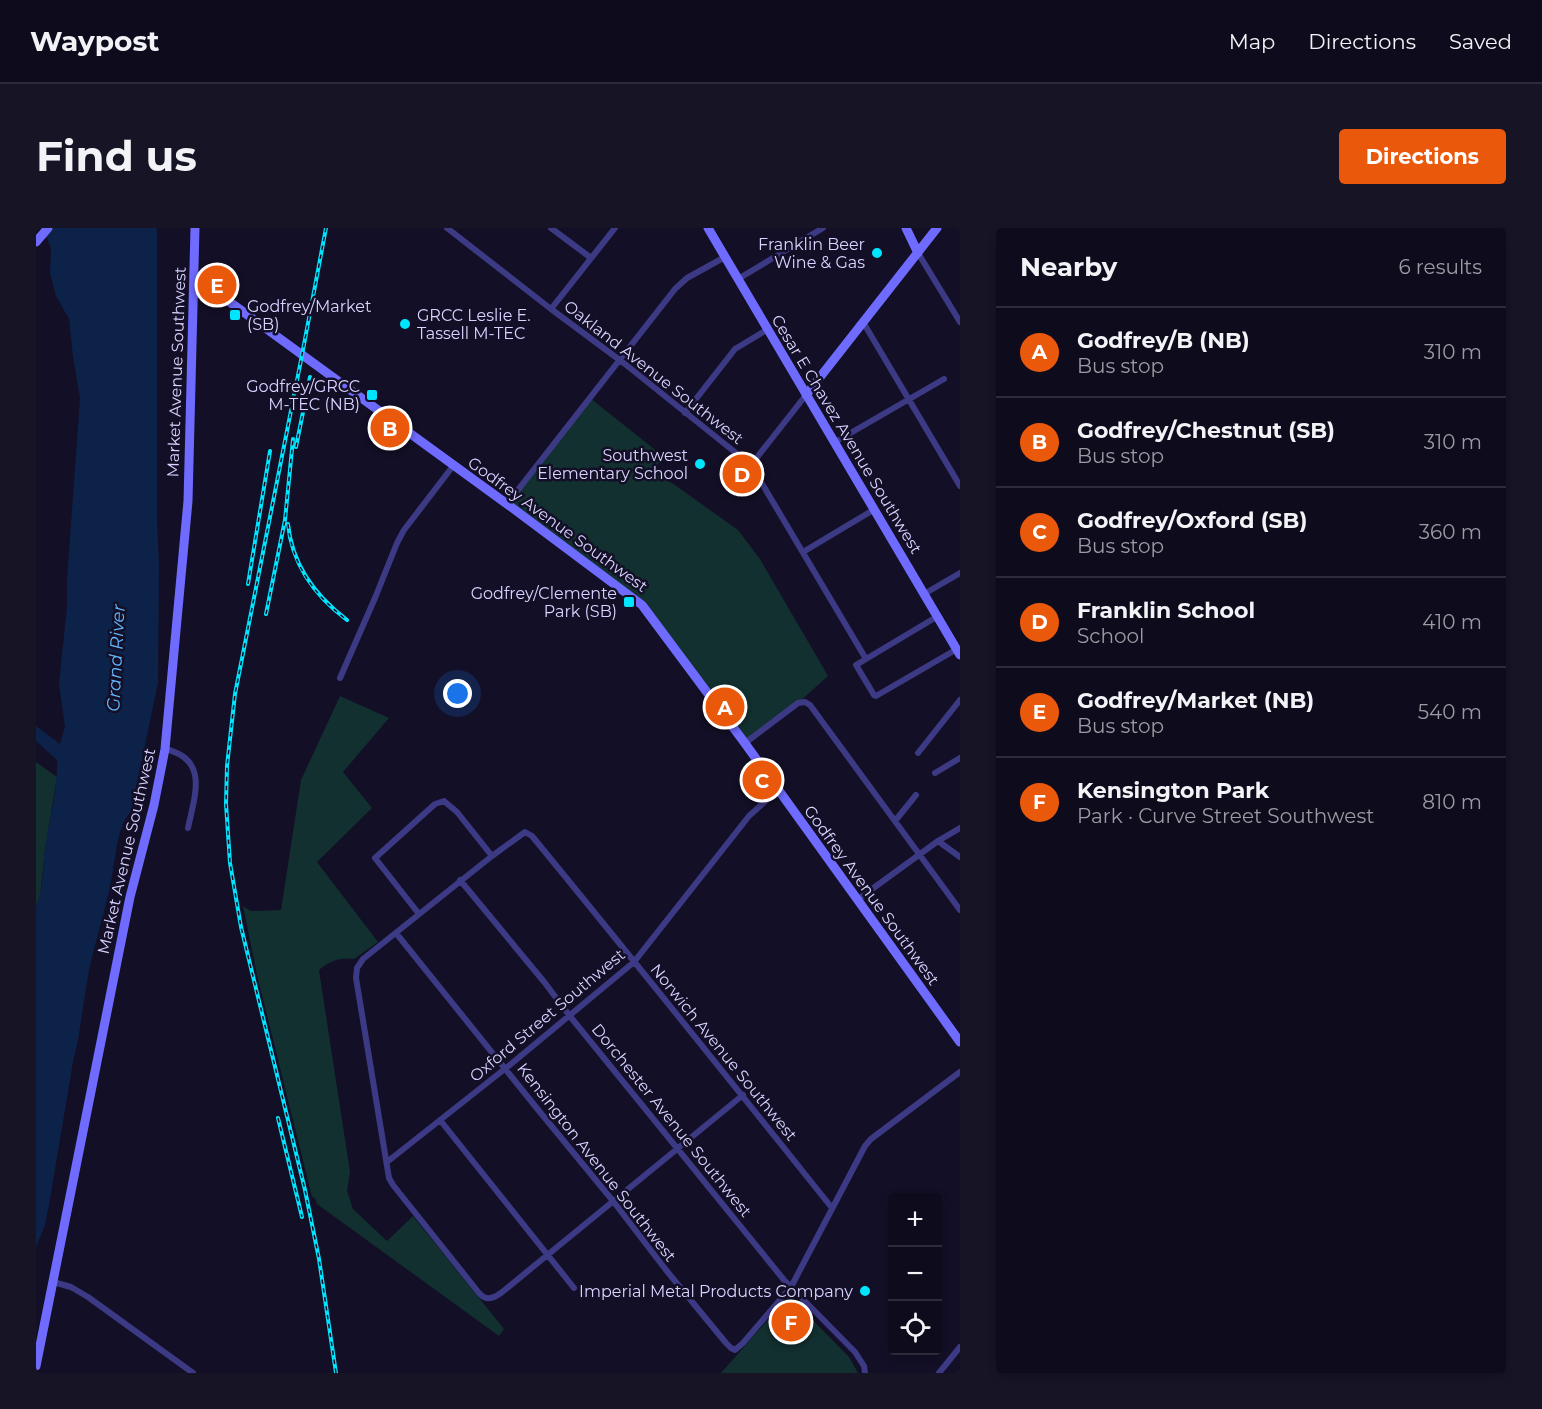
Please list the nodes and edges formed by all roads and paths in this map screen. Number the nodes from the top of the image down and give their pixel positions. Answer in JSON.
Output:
{"nodes":[{"id":1,"x":195,"y":228,"type":"edge"},
{"id":2,"x":447,"y":228,"type":"edge"},
{"id":3,"x":551,"y":228,"type":"edge"},
{"id":4,"x":615,"y":228,"type":"edge"},
{"id":5,"x":708,"y":228,"type":"edge"},
{"id":6,"x":823,"y":228,"type":"edge"},
{"id":7,"x":906,"y":228,"type":"edge"},
{"id":8,"x":937,"y":228,"type":"edge"},
{"id":9,"x":918,"y":253,"type":"junction"},
{"id":10,"x":725,"y":257,"type":"junction"},
{"id":11,"x":591,"y":258,"type":"junction"},
{"id":12,"x":194,"y":276,"type":"junction"},
{"id":13,"x":738,"y":279,"type":"junction"},
{"id":14,"x":551,"y":309,"type":"junction"},
{"id":15,"x":862,"y":322,"type":"junction"},
{"id":16,"x":960,"y":322,"type":"edge"},
{"id":17,"x":768,"y":329,"type":"junction"},
{"id":18,"x":619,"y":360,"type":"junction"},
{"id":19,"x":944,"y":379,"type":"dead end"},
{"id":20,"x":806,"y":395,"type":"junction"},
{"id":21,"x":908,"y":399,"type":"junction"},
{"id":22,"x":685,"y":413,"type":"junction"},
{"id":23,"x":835,"y":442,"type":"junction"},
{"id":24,"x":751,"y":465,"type":"junction"},
{"id":25,"x":453,"y":466,"type":"junction"},
{"id":26,"x":960,"y":486,"type":"edge"},
{"id":27,"x":507,"y":504,"type":"junction"},
{"id":28,"x":875,"y":509,"type":"junction"},
{"id":29,"x":803,"y":552,"type":"junction"},
{"id":30,"x":960,"y":573,"type":"edge"},
{"id":31,"x":924,"y":594,"type":"junction"},
{"id":32,"x":938,"y":616,"type":"junction"},
{"id":33,"x":958,"y":652,"type":"edge"},
{"id":34,"x":866,"y":659,"type":"junction"},
{"id":35,"x":340,"y":678,"type":"dead end"},
{"id":36,"x":960,"y":700,"type":"edge"},
{"id":37,"x":745,"y":743,"type":"junction"},
{"id":38,"x":165,"y":749,"type":"junction"},
{"id":39,"x":918,"y":753,"type":"dead end"},
{"id":40,"x":960,"y":758,"type":"edge"},
{"id":41,"x":935,"y":773,"type":"dead end"},
{"id":42,"x":778,"y":790,"type":"junction"},
{"id":43,"x":916,"y":795,"type":"dead end"},
{"id":44,"x":896,"y":821,"type":"junction"},
{"id":45,"x":188,"y":828,"type":"dead end"},
{"id":46,"x":960,"y":828,"type":"edge"},
{"id":47,"x":938,"y":841,"type":"junction"},
{"id":48,"x":920,"y":855,"type":"junction"},
{"id":49,"x":492,"y":856,"type":"junction"},
{"id":50,"x":960,"y":857,"type":"edge"},
{"id":51,"x":460,"y":880,"type":"junction"},
{"id":52,"x":857,"y":900,"type":"junction"},
{"id":53,"x":960,"y":910,"type":"edge"},
{"id":54,"x":419,"y":914,"type":"junction"},
{"id":55,"x":396,"y":933,"type":"junction"},
{"id":56,"x":634,"y":962,"type":"junction"},
{"id":57,"x":569,"y":1015,"type":"junction"},
{"id":58,"x":960,"y":1042,"type":"edge"},
{"id":59,"x":506,"y":1069,"type":"junction"},
{"id":60,"x":960,"y":1072,"type":"edge"},
{"id":61,"x":743,"y":1095,"type":"junction"},
{"id":62,"x":440,"y":1120,"type":"junction"},
{"id":63,"x":678,"y":1148,"type":"junction"},
{"id":64,"x":387,"y":1162,"type":"junction"},
{"id":65,"x":613,"y":1201,"type":"junction"},
{"id":66,"x":832,"y":1208,"type":"junction"},
{"id":67,"x":549,"y":1254,"type":"junction"},
{"id":68,"x":53,"y":1282,"type":"junction"},
{"id":69,"x":790,"y":1287,"type":"junction"},
{"id":70,"x":574,"y":1288,"type":"dead end"},
{"id":71,"x":960,"y":1347,"type":"edge"},
{"id":72,"x":36,"y":1366,"type":"edge"},
{"id":73,"x":193,"y":1373,"type":"edge"},
{"id":74,"x":865,"y":1373,"type":"edge"},
{"id":75,"x":939,"y":1373,"type":"edge"}],
"edges":[{"from":1,"to":12,"type":"main road","name":"Market Avenue Southwest"},
{"from":2,"to":14,"type":"street","name":"Oakland Avenue Southwest"},
{"from":3,"to":11,"type":"street"},
{"from":4,"to":11,"type":"street"},
{"from":5,"to":10,"type":"main road","name":"Cesar E Chavez Avenue Southwest"},
{"from":6,"to":13,"type":"street"},
{"from":7,"to":9,"type":"main road"},
{"from":8,"to":9,"type":"main road"},
{"from":9,"to":15,"type":"main road"},
{"from":9,"to":16,"type":"street"},
{"from":10,"to":13,"type":"main road","name":"Cesar E Chavez Avenue Southwest"},
{"from":10,"to":18,"type":"street"},
{"from":11,"to":14,"type":"street"},
{"from":12,"to":25,"type":"main road","name":"Godfrey Avenue Southwest"},
{"from":12,"to":38,"type":"main road","name":"Market Avenue Southwest"},
{"from":13,"to":17,"type":"main road","name":"Cesar E Chavez Avenue Southwest"},
{"from":14,"to":18,"type":"street","name":"Oakland Avenue Southwest"},
{"from":15,"to":20,"type":"main road"},
{"from":15,"to":21,"type":"street"},
{"from":17,"to":20,"type":"main road","name":"Cesar E Chavez Avenue Southwest"},
{"from":17,"to":22,"type":"street"},
{"from":18,"to":22,"type":"street","name":"Oakland Avenue Southwest"},
{"from":18,"to":27,"type":"street"},
{"from":19,"to":21,"type":"street"},
{"from":20,"to":23,"type":"main road","name":"Cesar E Chavez Avenue Southwest"},
{"from":20,"to":24,"type":"street"},
{"from":21,"to":23,"type":"street"},
{"from":21,"to":26,"type":"street"},
{"from":22,"to":24,"type":"street","name":"Oakland Avenue Southwest"},
{"from":23,"to":28,"type":"main road","name":"Cesar E Chavez Avenue Southwest"},
{"from":24,"to":29,"type":"street","name":"Oakland Avenue Southwest"},
{"from":25,"to":27,"type":"main road","name":"Godfrey Avenue Southwest"},
{"from":25,"to":35,"type":"street"},
{"from":27,"to":37,"type":"main road","name":"Godfrey Avenue Southwest"},
{"from":28,"to":29,"type":"street"},
{"from":28,"to":31,"type":"main road","name":"Cesar E Chavez Avenue Southwest"},
{"from":29,"to":34,"type":"street","name":"Oakland Avenue Southwest"},
{"from":30,"to":31,"type":"street"},
{"from":31,"to":32,"type":"main road","name":"Cesar E Chavez Avenue Southwest"},
{"from":32,"to":33,"type":"main road","name":"Cesar E Chavez Avenue Southwest"},
{"from":32,"to":34,"type":"street"},
{"from":33,"to":34,"type":"street"},
{"from":36,"to":39,"type":"street"},
{"from":37,"to":42,"type":"main road","name":"Godfrey Avenue Southwest"},
{"from":37,"to":44,"type":"street"},
{"from":38,"to":45,"type":"street"},
{"from":38,"to":68,"type":"main road","name":"Market Avenue Southwest"},
{"from":40,"to":41,"type":"street"},
{"from":42,"to":52,"type":"main road","name":"Godfrey Avenue Southwest"},
{"from":42,"to":56,"type":"street","name":"Oxford Street Southwest"},
{"from":43,"to":44,"type":"street"},
{"from":44,"to":48,"type":"street"},
{"from":46,"to":47,"type":"street"},
{"from":47,"to":48,"type":"street"},
{"from":47,"to":50,"type":"street"},
{"from":48,"to":52,"type":"street"},
{"from":48,"to":53,"type":"street"},
{"from":49,"to":51,"type":"street"},
{"from":49,"to":54,"type":"street"},
{"from":49,"to":56,"type":"street","name":"Norwich Avenue Southwest"},
{"from":51,"to":54,"type":"street"},
{"from":51,"to":57,"type":"street","name":"Dorchester Avenue Southwest"},
{"from":52,"to":58,"type":"main road","name":"Godfrey Avenue Southwest"},
{"from":54,"to":55,"type":"street"},
{"from":55,"to":59,"type":"street","name":"Kensington Avenue Southwest"},
{"from":55,"to":64,"type":"street"},
{"from":56,"to":57,"type":"street","name":"Oxford Street Southwest"},
{"from":56,"to":61,"type":"street","name":"Norwich Avenue Southwest"},
{"from":57,"to":59,"type":"street","name":"Oxford Street Southwest"},
{"from":57,"to":63,"type":"street","name":"Dorchester Avenue Southwest"},
{"from":59,"to":62,"type":"street","name":"Oxford Street Southwest"},
{"from":59,"to":65,"type":"street","name":"Kensington Avenue Southwest"},
{"from":60,"to":66,"type":"street"},
{"from":61,"to":63,"type":"street"},
{"from":61,"to":66,"type":"street","name":"Norwich Avenue Southwest"},
{"from":62,"to":64,"type":"street","name":"Oxford Street Southwest"},
{"from":62,"to":67,"type":"street"},
{"from":63,"to":65,"type":"street"},
{"from":63,"to":69,"type":"street","name":"Dorchester Avenue Southwest"},
{"from":64,"to":67,"type":"street"},
{"from":65,"to":67,"type":"street"},
{"from":65,"to":69,"type":"street","name":"Kensington Avenue Southwest"},
{"from":66,"to":69,"type":"street"},
{"from":67,"to":70,"type":"street"},
{"from":68,"to":72,"type":"main road","name":"Market Avenue Southwest"},
{"from":68,"to":73,"type":"street"},
{"from":69,"to":74,"type":"street","name":"Dorchester Avenue Southwest"},
{"from":71,"to":75,"type":"street"}]}
